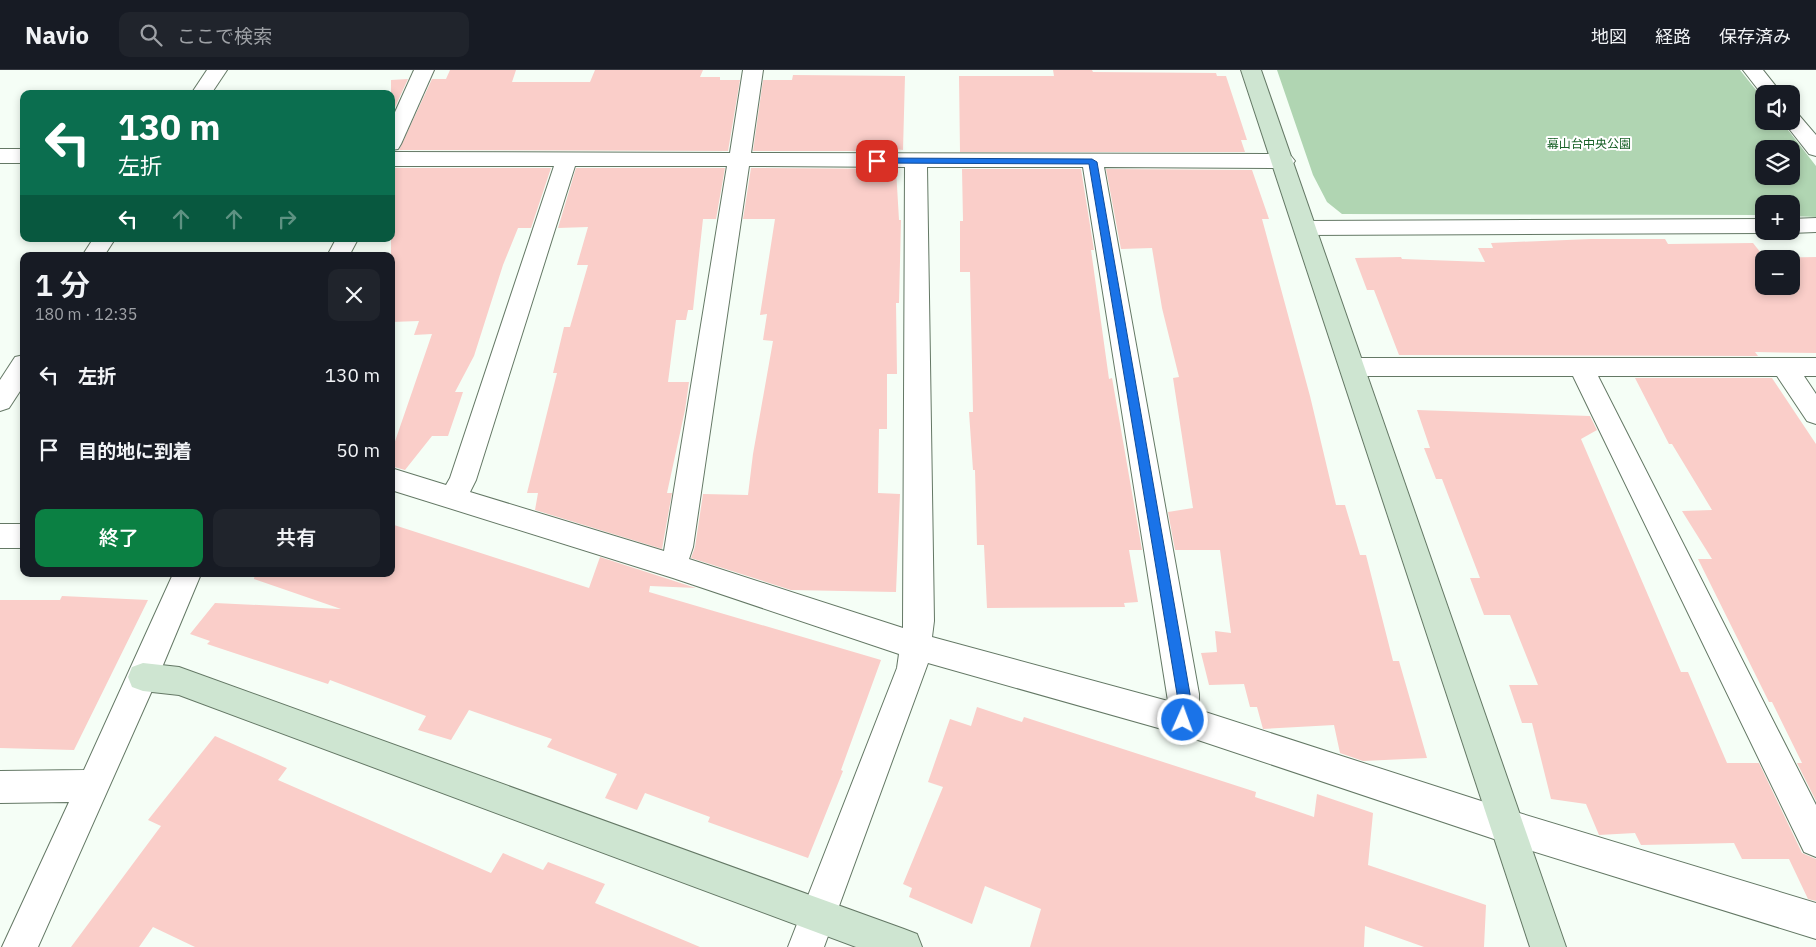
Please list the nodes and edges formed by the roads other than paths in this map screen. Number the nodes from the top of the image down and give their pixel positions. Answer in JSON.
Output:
{"nodes":[{"id":1,"x":217,"y":70,"type":"edge"},
{"id":2,"x":424,"y":70,"type":"edge"},
{"id":3,"x":754,"y":70,"type":"edge"},
{"id":4,"x":1252,"y":70,"type":"edge"},
{"id":5,"x":1753,"y":70,"type":"edge"},
{"id":6,"x":1765,"y":85,"type":"edge"},
{"id":7,"x":204,"y":90,"type":"edge"},
{"id":8,"x":1800,"y":129,"type":"edge"},
{"id":9,"x":395,"y":135,"type":"edge"},
{"id":10,"x":1816,"y":149,"type":"edge"},
{"id":11,"x":0,"y":156,"type":"edge"},
{"id":12,"x":20,"y":156,"type":"edge"},
{"id":13,"x":395,"y":160,"type":"edge"},
{"id":14,"x":566,"y":161,"type":"junction"},
{"id":15,"x":916,"y":161,"type":"junction"},
{"id":16,"x":1284,"y":161,"type":"junction"},
{"id":17,"x":739,"y":162,"type":"junction"},
{"id":18,"x":1092,"y":162,"type":"junction"},
{"id":19,"x":1816,"y":225,"type":"edge"},
{"id":20,"x":1755,"y":226,"type":"edge"},
{"id":21,"x":1800,"y":226,"type":"edge"},
{"id":22,"x":1306,"y":228,"type":"junction"},
{"id":23,"x":1354,"y":367,"type":"junction"},
{"id":24,"x":1582,"y":367,"type":"junction"},
{"id":25,"x":1784,"y":367,"type":"junction"},
{"id":26,"x":1816,"y":367,"type":"edge"},
{"id":27,"x":20,"y":370,"type":"edge"},
{"id":28,"x":0,"y":401,"type":"edge"},
{"id":29,"x":1816,"y":414,"type":"edge"},
{"id":30,"x":395,"y":479,"type":"edge"},
{"id":31,"x":453,"y":498,"type":"junction"},
{"id":32,"x":0,"y":536,"type":"edge"},
{"id":33,"x":20,"y":536,"type":"edge"},
{"id":34,"x":673,"y":566,"type":"junction"},
{"id":35,"x":186,"y":577,"type":"edge"},
{"id":36,"x":916,"y":646,"type":"junction"},
{"id":37,"x":143,"y":677,"type":"junction"},
{"id":38,"x":1183,"y":720,"type":"junction"},
{"id":39,"x":93,"y":786,"type":"junction"},
{"id":40,"x":0,"y":787,"type":"edge"},
{"id":41,"x":1506,"y":826,"type":"junction"},
{"id":42,"x":1816,"y":840,"type":"edge"},
{"id":43,"x":818,"y":914,"type":"junction"},
{"id":44,"x":1816,"y":921,"type":"edge"},
{"id":45,"x":20,"y":947,"type":"edge"},
{"id":46,"x":806,"y":947,"type":"edge"},
{"id":47,"x":904,"y":947,"type":"edge"},
{"id":48,"x":1548,"y":947,"type":"edge"}],
"edges":[{"from":1,"to":7,"type":"street"},
{"from":2,"to":9,"type":"street"},
{"from":3,"to":17,"type":"street"},
{"from":4,"to":16,"type":"street"},
{"from":5,"to":6,"type":"street"},
{"from":8,"to":10,"type":"street"},
{"from":11,"to":12,"type":"street"},
{"from":13,"to":14,"type":"street"},
{"from":14,"to":17,"type":"street"},
{"from":14,"to":31,"type":"street"},
{"from":15,"to":17,"type":"street"},
{"from":15,"to":18,"type":"street"},
{"from":15,"to":36,"type":"street"},
{"from":16,"to":18,"type":"street"},
{"from":16,"to":22,"type":"street"},
{"from":17,"to":34,"type":"street"},
{"from":18,"to":38,"type":"street"},
{"from":19,"to":21,"type":"street"},
{"from":20,"to":22,"type":"street"},
{"from":22,"to":23,"type":"street"},
{"from":23,"to":24,"type":"street"},
{"from":23,"to":41,"type":"street"},
{"from":24,"to":25,"type":"street"},
{"from":24,"to":42,"type":"street"},
{"from":25,"to":26,"type":"street"},
{"from":25,"to":29,"type":"street"},
{"from":27,"to":28,"type":"street"},
{"from":30,"to":31,"type":"street"},
{"from":31,"to":34,"type":"street"},
{"from":32,"to":33,"type":"street"},
{"from":34,"to":36,"type":"street"},
{"from":35,"to":37,"type":"street"},
{"from":36,"to":38,"type":"street"},
{"from":36,"to":43,"type":"street"},
{"from":37,"to":39,"type":"street"},
{"from":37,"to":43,"type":"street"},
{"from":38,"to":41,"type":"street"},
{"from":39,"to":40,"type":"street"},
{"from":39,"to":45,"type":"street"},
{"from":41,"to":44,"type":"street"},
{"from":41,"to":48,"type":"street"},
{"from":43,"to":46,"type":"street"},
{"from":43,"to":47,"type":"street"}]}
